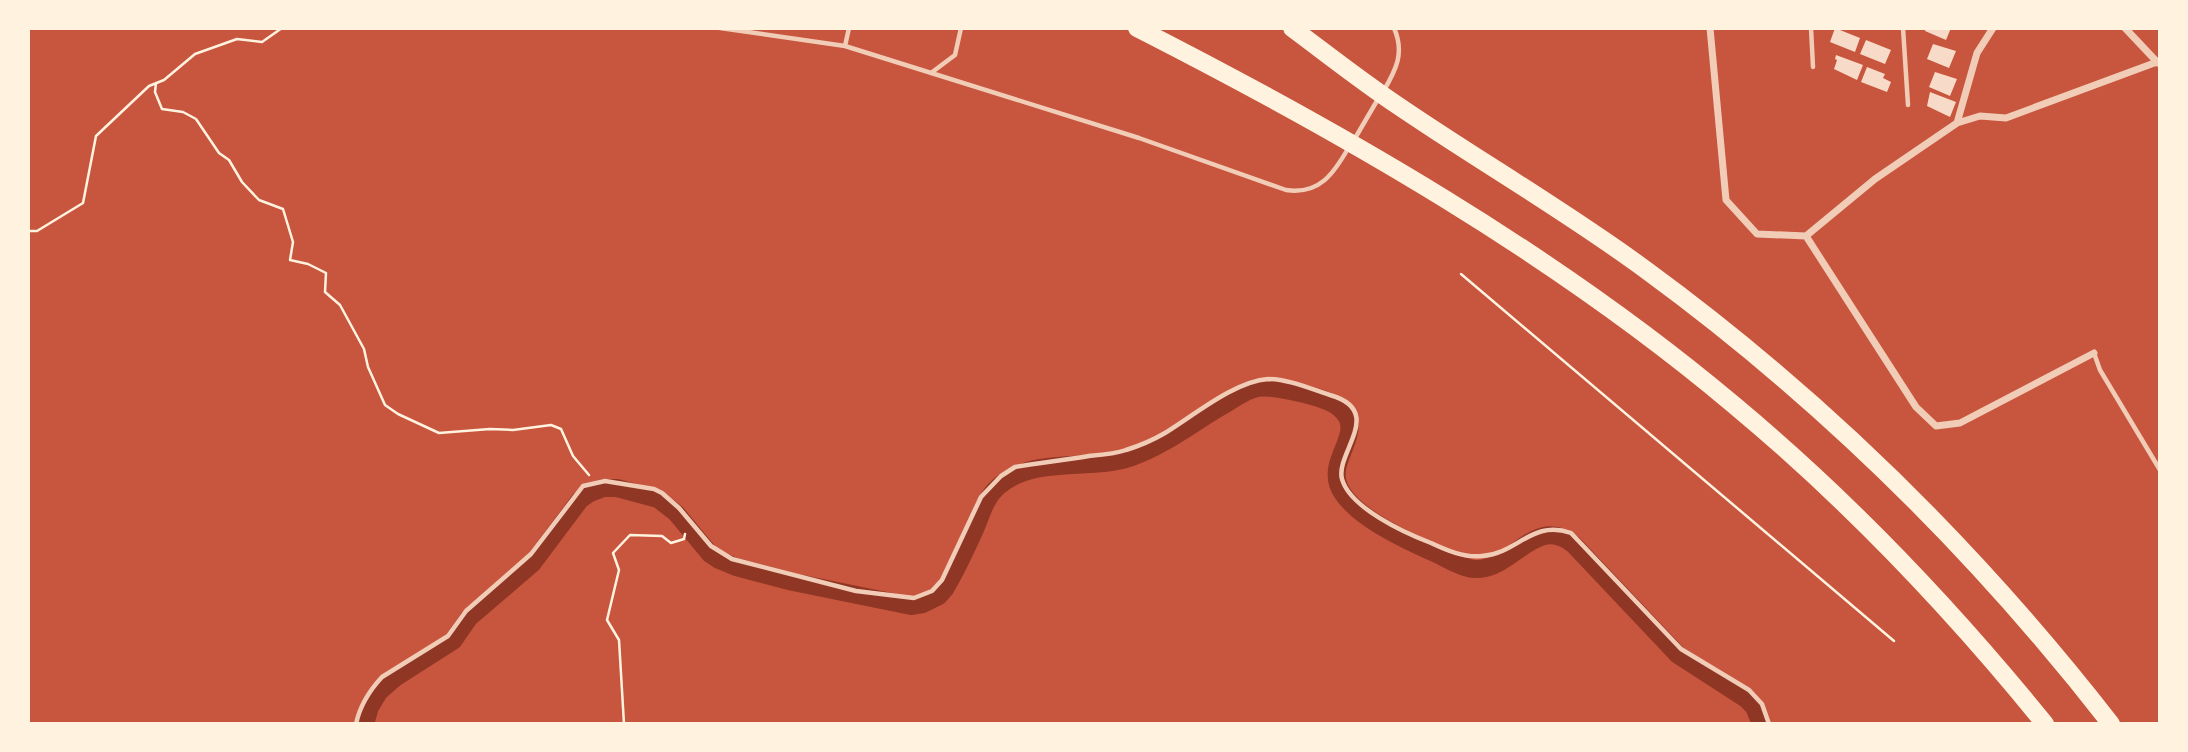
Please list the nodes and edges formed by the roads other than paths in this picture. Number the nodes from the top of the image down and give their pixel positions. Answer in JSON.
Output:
{"nodes":[{"id":1,"x":720,"y":28,"type":"edge"},
{"id":2,"x":765,"y":28,"type":"edge"},
{"id":3,"x":849,"y":28,"type":"edge"},
{"id":4,"x":961,"y":28,"type":"edge"},
{"id":5,"x":1137,"y":28,"type":"edge"},
{"id":6,"x":1292,"y":28,"type":"edge"},
{"id":7,"x":1394,"y":28,"type":"edge"},
{"id":8,"x":1710,"y":28,"type":"edge"},
{"id":9,"x":1811,"y":28,"type":"edge"},
{"id":10,"x":1903,"y":28,"type":"edge"},
{"id":11,"x":1993,"y":28,"type":"edge"},
{"id":12,"x":2125,"y":28,"type":"edge"},
{"id":13,"x":765,"y":35,"type":"junction"},
{"id":14,"x":845,"y":46,"type":"junction"},
{"id":15,"x":2159,"y":64,"type":"edge"},
{"id":16,"x":1813,"y":67,"type":"dead end"},
{"id":17,"x":930,"y":73,"type":"junction"},
{"id":18,"x":1908,"y":105,"type":"dead end"},
{"id":19,"x":1957,"y":122,"type":"junction"},
{"id":20,"x":1806,"y":236,"type":"junction"},
{"id":21,"x":2094,"y":353,"type":"joint"},
{"id":22,"x":2160,"y":470,"type":"edge"},
{"id":23,"x":356,"y":724,"type":"edge"},
{"id":24,"x":1769,"y":724,"type":"edge"},
{"id":25,"x":2045,"y":724,"type":"edge"},
{"id":26,"x":2111,"y":724,"type":"edge"}],
"edges":[{"from":1,"to":13,"type":"lane"},
{"from":2,"to":13,"type":"lane"},
{"from":3,"to":14,"type":"lane"},
{"from":4,"to":17,"type":"lane"},
{"from":5,"to":25,"type":"highway"},
{"from":6,"to":26,"type":"highway"},
{"from":7,"to":17,"type":"lane"},
{"from":8,"to":20,"type":"street"},
{"from":9,"to":16,"type":"lane"},
{"from":10,"to":18,"type":"lane"},
{"from":11,"to":19,"type":"street"},
{"from":12,"to":15,"type":"street"},
{"from":13,"to":14,"type":"lane"},
{"from":14,"to":17,"type":"lane"},
{"from":15,"to":19,"type":"street"},
{"from":19,"to":20,"type":"street"},
{"from":20,"to":21,"type":"street"},
{"from":21,"to":22,"type":"lane"},
{"from":23,"to":24,"type":"lane"}]}
